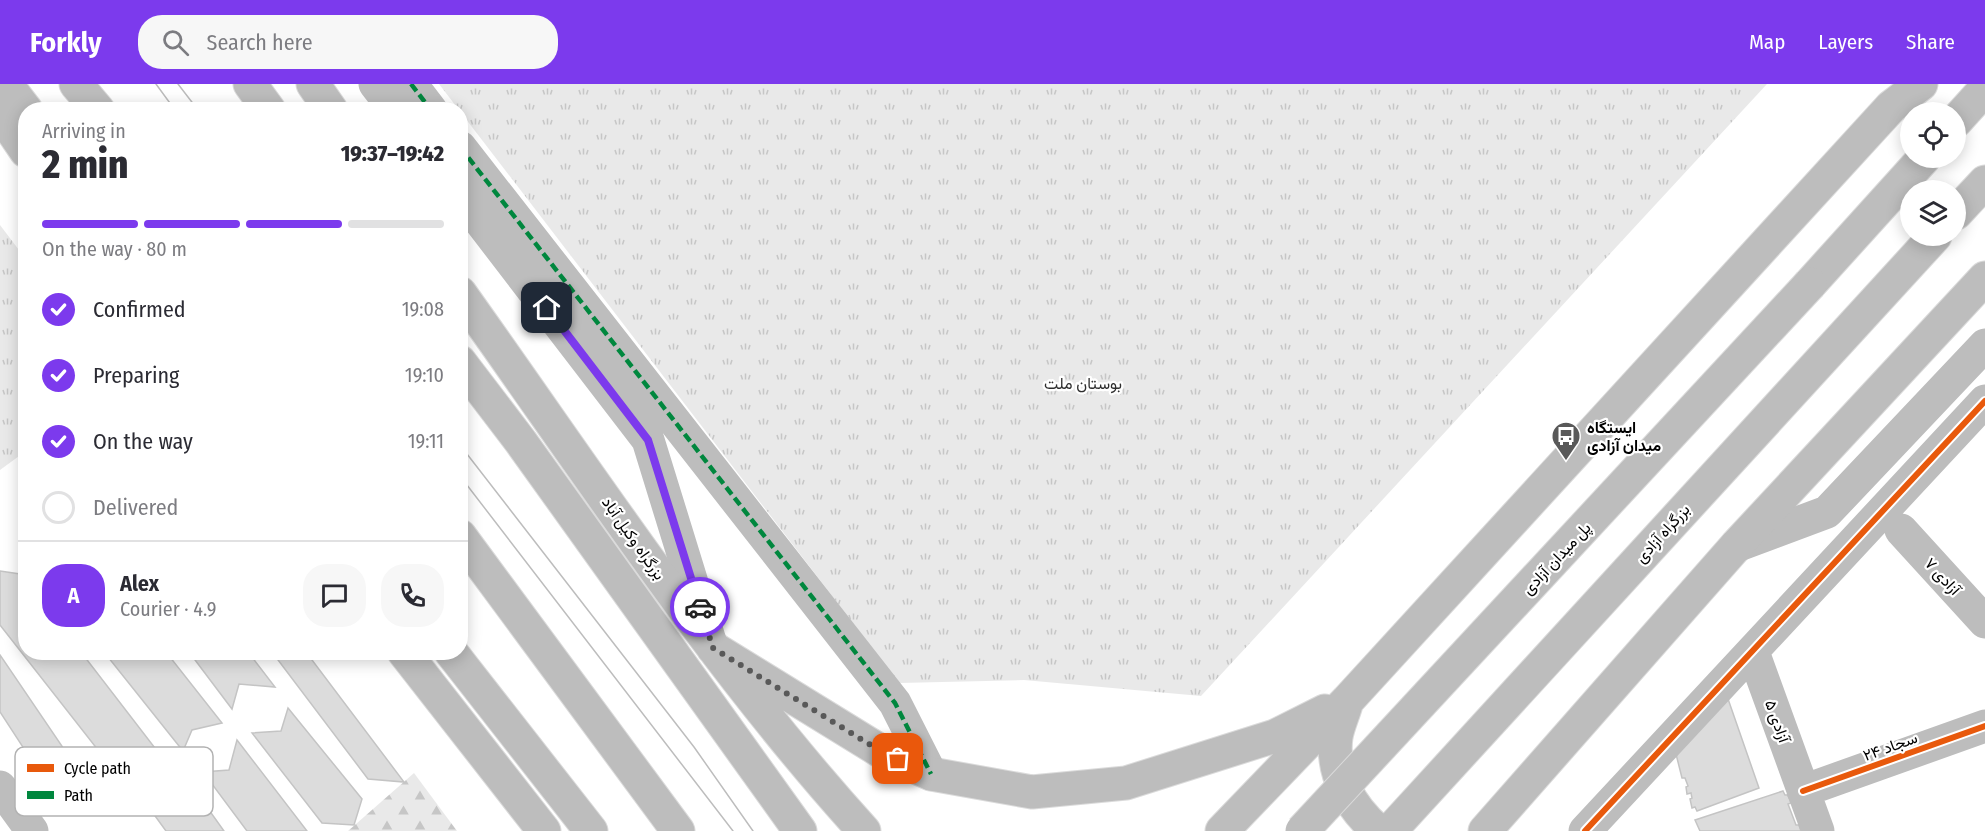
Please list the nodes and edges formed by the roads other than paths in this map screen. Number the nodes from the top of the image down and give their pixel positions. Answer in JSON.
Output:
{"nodes":[{"id":1,"x":6,"y":84,"type":"edge"},
{"id":2,"x":76,"y":84,"type":"edge"},
{"id":3,"x":250,"y":84,"type":"edge"},
{"id":4,"x":312,"y":84,"type":"edge"},
{"id":5,"x":375,"y":84,"type":"edge"},
{"id":6,"x":411,"y":84,"type":"edge"},
{"id":7,"x":1921,"y":84,"type":"edge"},
{"id":8,"x":1985,"y":89,"type":"edge"},
{"id":9,"x":20,"y":102,"type":"edge"},
{"id":10,"x":91,"y":102,"type":"edge"},
{"id":11,"x":263,"y":102,"type":"edge"},
{"id":12,"x":325,"y":102,"type":"edge"},
{"id":13,"x":389,"y":102,"type":"edge"},
{"id":14,"x":425,"y":102,"type":"edge"},
{"id":15,"x":1966,"y":110,"type":"edge"},
{"id":16,"x":0,"y":113,"type":"edge"},
{"id":17,"x":18,"y":139,"type":"edge"},
{"id":18,"x":468,"y":157,"type":"edge"},
{"id":19,"x":1915,"y":168,"type":"edge"},
{"id":20,"x":1985,"y":182,"type":"edge"},
{"id":21,"x":1966,"y":202,"type":"edge"},
{"id":22,"x":468,"y":205,"type":"edge"},
{"id":23,"x":1926,"y":246,"type":"edge"},
{"id":24,"x":1985,"y":278,"type":"edge"},
{"id":25,"x":468,"y":304,"type":"edge"},
{"id":26,"x":1985,"y":345,"type":"edge"},
{"id":27,"x":468,"y":373,"type":"edge"},
{"id":28,"x":1985,"y":401,"type":"edge"},
{"id":29,"x":1901,"y":530,"type":"dead end"},
{"id":30,"x":1736,"y":546,"type":"junction"},
{"id":31,"x":468,"y":547,"type":"edge"},
{"id":32,"x":1985,"y":622,"type":"edge"},
{"id":33,"x":713,"y":648,"type":"junction"},
{"id":34,"x":1753,"y":652,"type":"junction"},
{"id":35,"x":410,"y":660,"type":"edge"},
{"id":36,"x":457,"y":660,"type":"edge"},
{"id":37,"x":1348,"y":700,"type":"junction"},
{"id":38,"x":1985,"y":726,"type":"edge"},
{"id":39,"x":931,"y":774,"type":"junction"},
{"id":40,"x":0,"y":787,"type":"edge"},
{"id":41,"x":1803,"y":791,"type":"junction"},
{"id":42,"x":15,"y":808,"type":"edge"},
{"id":43,"x":21,"y":816,"type":"edge"},
{"id":44,"x":32,"y":831,"type":"edge"},
{"id":45,"x":544,"y":831,"type":"edge"},
{"id":46,"x":591,"y":831,"type":"edge"},
{"id":47,"x":678,"y":831,"type":"edge"},
{"id":48,"x":800,"y":831,"type":"edge"},
{"id":49,"x":864,"y":831,"type":"edge"},
{"id":50,"x":1222,"y":831,"type":"edge"},
{"id":51,"x":1302,"y":831,"type":"edge"},
{"id":52,"x":1378,"y":831,"type":"edge"},
{"id":53,"x":1390,"y":831,"type":"edge"},
{"id":54,"x":1485,"y":831,"type":"edge"},
{"id":55,"x":1585,"y":831,"type":"edge"},
{"id":56,"x":1818,"y":831,"type":"edge"}],
"edges":[{"from":1,"to":9,"type":"main road"},
{"from":2,"to":10,"type":"main road"},
{"from":3,"to":11,"type":"main road"},
{"from":4,"to":12,"type":"main road"},
{"from":5,"to":13,"type":"main road"},
{"from":6,"to":14,"type":"main road"},
{"from":7,"to":37,"type":"main road"},
{"from":8,"to":15,"type":"main road"},
{"from":16,"to":17,"type":"main road"},
{"from":18,"to":39,"type":"main road"},
{"from":19,"to":51,"type":"main road","name":"پل میدان آزادی","bridge":true},
{"from":20,"to":21,"type":"main road"},
{"from":22,"to":33,"type":"main road"},
{"from":23,"to":53,"type":"main road","name":"بزرگراه آزادی"},
{"from":24,"to":30,"type":"main road"},
{"from":25,"to":33,"type":"main road","name":"بزرگراه وکیل آباد"},
{"from":26,"to":30,"type":"main road"},
{"from":27,"to":48,"type":"main road"},
{"from":28,"to":34,"type":"main road"},
{"from":29,"to":32,"type":"main road","name":"آزادی ۷"},
{"from":30,"to":54,"type":"main road"},
{"from":31,"to":47,"type":"main road"},
{"from":33,"to":39,"type":"main road"},
{"from":33,"to":49,"type":"main road","name":"بزرگراه وکیل آباد"},
{"from":34,"to":41,"type":"main road","name":"آزادی ۵"},
{"from":34,"to":55,"type":"main road"},
{"from":35,"to":45,"type":"main road"},
{"from":36,"to":46,"type":"main road"},
{"from":37,"to":39,"type":"main road"},
{"from":37,"to":50,"type":"main road"},
{"from":37,"to":52,"type":"main road"},
{"from":38,"to":41,"type":"main road","name":"سجاد ۲۴"},
{"from":40,"to":42,"type":"main road"},
{"from":41,"to":56,"type":"main road","name":"آزادی ۵"},
{"from":43,"to":44,"type":"main road"}]}
